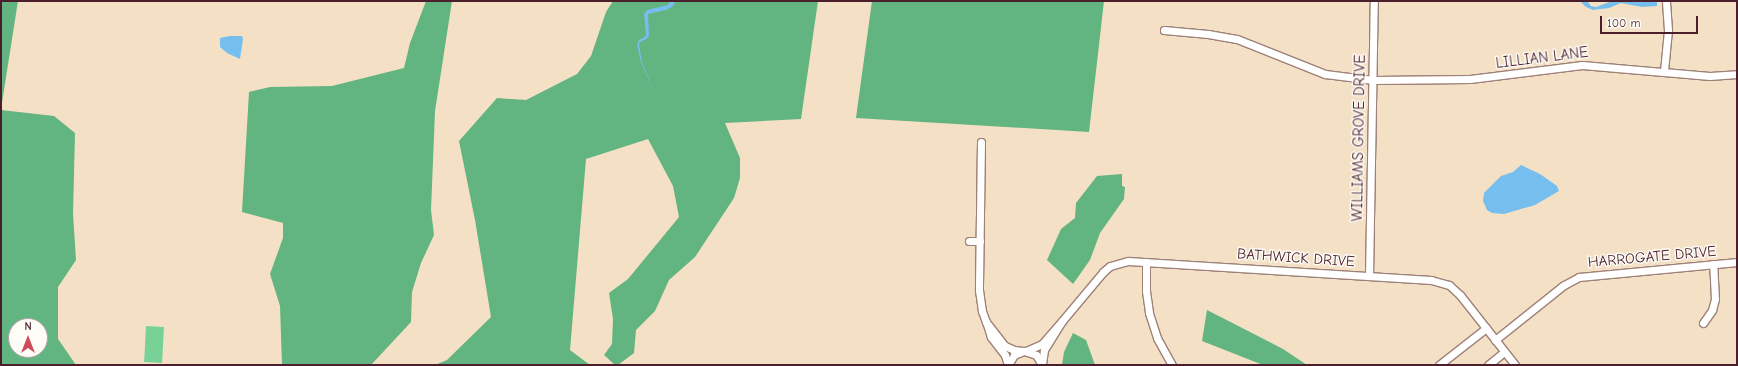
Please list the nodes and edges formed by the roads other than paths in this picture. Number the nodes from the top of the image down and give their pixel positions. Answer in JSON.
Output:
{"nodes":[{"id":1,"x":1374,"y":1,"type":"edge"},
{"id":2,"x":1666,"y":1,"type":"edge"},
{"id":3,"x":1164,"y":30,"type":"dead end"},
{"id":4,"x":1664,"y":71,"type":"junction"},
{"id":5,"x":1737,"y":74,"type":"edge"},
{"id":6,"x":1374,"y":80,"type":"junction"},
{"id":7,"x":981,"y":142,"type":"dead end"},
{"id":8,"x":969,"y":240,"type":"dead end"},
{"id":9,"x":980,"y":241,"type":"junction"},
{"id":10,"x":1146,"y":262,"type":"junction"},
{"id":11,"x":1737,"y":262,"type":"edge"},
{"id":12,"x":1712,"y":264,"type":"junction"},
{"id":13,"x":1369,"y":276,"type":"junction"},
{"id":14,"x":1062,"y":321,"type":"junction"},
{"id":15,"x":986,"y":322,"type":"junction"},
{"id":16,"x":1703,"y":323,"type":"dead end"},
{"id":17,"x":1486,"y":328,"type":"junction"},
{"id":18,"x":1495,"y":340,"type":"junction"},
{"id":19,"x":1024,"y":351,"type":"junction"},
{"id":20,"x":1504,"y":352,"type":"junction"},
{"id":21,"x":1008,"y":365,"type":"edge"},
{"id":22,"x":1042,"y":365,"type":"edge"},
{"id":23,"x":1172,"y":365,"type":"edge"},
{"id":24,"x":1439,"y":365,"type":"edge"},
{"id":25,"x":1488,"y":365,"type":"edge"},
{"id":26,"x":1515,"y":365,"type":"edge"}],
"edges":[{"from":1,"to":6,"type":"street","name":"WILLIAMS GROVE DRIVE"},
{"from":2,"to":4,"type":"street"},
{"from":3,"to":6,"type":"street","name":"LILLIAN LANE"},
{"from":4,"to":5,"type":"street","name":"LILLIAN LANE"},
{"from":4,"to":6,"type":"street","name":"LILLIAN LANE"},
{"from":6,"to":13,"type":"street","name":"WILLIAMS GROVE DRIVE"},
{"from":7,"to":9,"type":"street"},
{"from":8,"to":9,"type":"street"},
{"from":9,"to":15,"type":"street"},
{"from":10,"to":13,"type":"street","name":"BATHWICK DRIVE"},
{"from":10,"to":14,"type":"street","name":"BATHWICK DRIVE"},
{"from":10,"to":23,"type":"street"},
{"from":11,"to":12,"type":"street","name":"HARROGATE DRIVE"},
{"from":12,"to":16,"type":"street"},
{"from":12,"to":18,"type":"street","name":"HARROGATE DRIVE"},
{"from":13,"to":17,"type":"street","name":"BATHWICK DRIVE"},
{"from":14,"to":19,"type":"street","name":"BATHWICK DRIVE"},
{"from":14,"to":22,"type":"street","name":"BATHWICK DRIVE"},
{"from":15,"to":19,"type":"street"},
{"from":15,"to":21,"type":"street"},
{"from":17,"to":18,"type":"street","name":"BATHWICK DRIVE"},
{"from":17,"to":24,"type":"street"},
{"from":18,"to":20,"type":"street","name":"BATHWICK DRIVE"},
{"from":19,"to":21,"type":"street","name":"BATHWICK DRIVE"},
{"from":19,"to":22,"type":"street"},
{"from":20,"to":25,"type":"street"},
{"from":20,"to":26,"type":"street","name":"BATHWICK DRIVE"}]}
